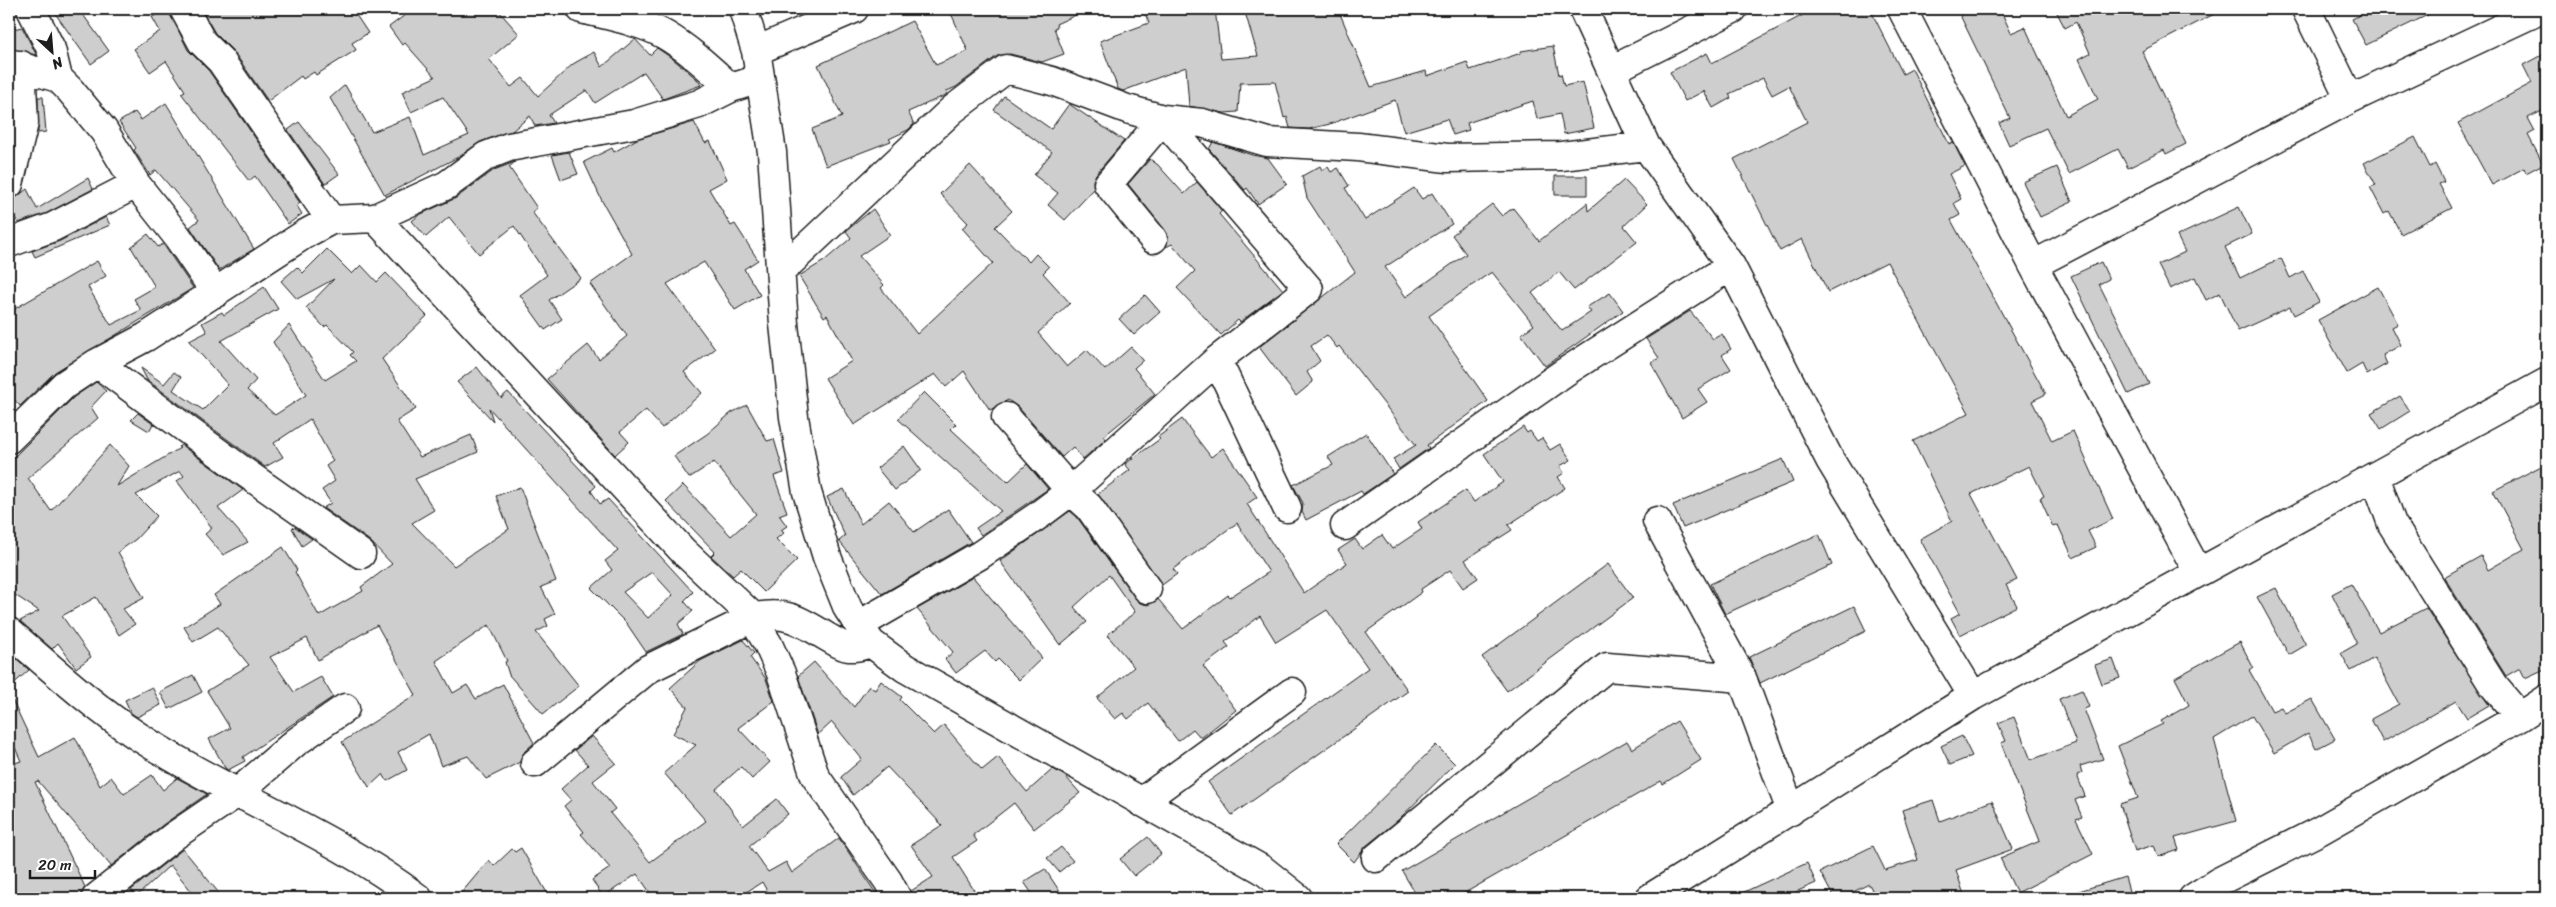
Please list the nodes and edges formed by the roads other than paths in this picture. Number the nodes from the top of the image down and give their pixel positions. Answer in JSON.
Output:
{"nodes":[{"id":1,"x":31,"y":9,"type":"edge"},
{"id":2,"x":184,"y":9,"type":"edge"},
{"id":3,"x":580,"y":9,"type":"edge"},
{"id":4,"x":743,"y":9,"type":"edge"},
{"id":5,"x":854,"y":9,"type":"edge"},
{"id":6,"x":1583,"y":9,"type":"edge"},
{"id":7,"x":1733,"y":9,"type":"edge"},
{"id":8,"x":1902,"y":9,"type":"edge"},
{"id":9,"x":2306,"y":9,"type":"edge"},
{"id":10,"x":2542,"y":9,"type":"edge"},
{"id":11,"x":756,"y":51,"type":"junction"},
{"id":12,"x":15,"y":64,"type":"edge"},
{"id":13,"x":1612,"y":70,"type":"junction"},
{"id":14,"x":58,"y":78,"type":"junction"},
{"id":15,"x":759,"y":79,"type":"junction"},
{"id":16,"x":731,"y":88,"type":"junction"},
{"id":17,"x":2350,"y":99,"type":"junction"},
{"id":18,"x":1163,"y":120,"type":"junction"},
{"id":19,"x":1646,"y":146,"type":"junction"},
{"id":20,"x":9,"y":184,"type":"edge"},
{"id":21,"x":136,"y":184,"type":"junction"},
{"id":22,"x":375,"y":218,"type":"junction"},
{"id":23,"x":332,"y":220,"type":"junction"},
{"id":24,"x":1153,"y":240,"type":"dead end"},
{"id":25,"x":9,"y":243,"type":"edge"},
{"id":26,"x":2033,"y":265,"type":"junction"},
{"id":27,"x":1730,"y":266,"type":"junction"},
{"id":28,"x":781,"y":271,"type":"junction"},
{"id":29,"x":216,"y":293,"type":"junction"},
{"id":30,"x":1217,"y":360,"type":"junction"},
{"id":31,"x":97,"y":363,"type":"junction"},
{"id":32,"x":2547,"y":382,"type":"edge"},
{"id":33,"x":1006,"y":417,"type":"dead end"},
{"id":34,"x":9,"y":439,"type":"edge"},
{"id":35,"x":2375,"y":476,"type":"junction"},
{"id":36,"x":1071,"y":491,"type":"junction"},
{"id":37,"x":1287,"y":508,"type":"dead end"},
{"id":38,"x":1657,"y":521,"type":"dead end"},
{"id":39,"x":1345,"y":526,"type":"dead end"},
{"id":40,"x":361,"y":554,"type":"dead end"},
{"id":41,"x":2198,"y":572,"type":"junction"},
{"id":42,"x":1147,"y":589,"type":"dead end"},
{"id":43,"x":752,"y":618,"type":"junction"},
{"id":44,"x":9,"y":632,"type":"edge"},
{"id":45,"x":865,"y":634,"type":"junction"},
{"id":46,"x":1742,"y":678,"type":"junction"},
{"id":47,"x":1292,"y":692,"type":"dead end"},
{"id":48,"x":1973,"y":696,"type":"junction"},
{"id":49,"x":2547,"y":699,"type":"edge"},
{"id":50,"x":345,"y":708,"type":"dead end"},
{"id":51,"x":2520,"y":717,"type":"junction"},
{"id":52,"x":535,"y":763,"type":"dead end"},
{"id":53,"x":237,"y":793,"type":"junction"},
{"id":54,"x":1141,"y":802,"type":"junction"},
{"id":55,"x":1791,"y":811,"type":"junction"},
{"id":56,"x":1376,"y":858,"type":"dead end"},
{"id":57,"x":2201,"y":896,"type":"edge"},
{"id":58,"x":96,"y":898,"type":"edge"},
{"id":59,"x":418,"y":898,"type":"edge"},
{"id":60,"x":897,"y":898,"type":"edge"},
{"id":61,"x":1298,"y":898,"type":"edge"},
{"id":62,"x":1650,"y":898,"type":"edge"}],
"edges":[{"from":1,"to":14,"type":"street"},
{"from":2,"to":23,"type":"street"},
{"from":3,"to":16,"type":"street"},
{"from":4,"to":11,"type":"street"},
{"from":5,"to":11,"type":"street"},
{"from":6,"to":13,"type":"street"},
{"from":7,"to":13,"type":"street"},
{"from":8,"to":26,"type":"street"},
{"from":9,"to":17,"type":"street"},
{"from":10,"to":17,"type":"street"},
{"from":11,"to":15,"type":"street"},
{"from":12,"to":14,"type":"street"},
{"from":12,"to":20,"type":"street"},
{"from":13,"to":19,"type":"street"},
{"from":14,"to":21,"type":"street"},
{"from":15,"to":16,"type":"street"},
{"from":15,"to":28,"type":"street"},
{"from":16,"to":22,"type":"street"},
{"from":17,"to":26,"type":"street"},
{"from":18,"to":19,"type":"street"},
{"from":18,"to":24,"type":"street"},
{"from":18,"to":28,"type":"street"},
{"from":18,"to":30,"type":"street"},
{"from":19,"to":27,"type":"street"},
{"from":21,"to":25,"type":"street"},
{"from":21,"to":29,"type":"street"},
{"from":22,"to":23,"type":"street"},
{"from":22,"to":43,"type":"street"},
{"from":23,"to":29,"type":"street"},
{"from":26,"to":41,"type":"street"},
{"from":27,"to":39,"type":"street"},
{"from":27,"to":48,"type":"street"},
{"from":28,"to":45,"type":"street"},
{"from":29,"to":31,"type":"street"},
{"from":30,"to":36,"type":"street"},
{"from":30,"to":37,"type":"street"},
{"from":31,"to":34,"type":"street"},
{"from":31,"to":40,"type":"street"},
{"from":32,"to":35,"type":"street"},
{"from":33,"to":36,"type":"street"},
{"from":35,"to":41,"type":"street"},
{"from":35,"to":51,"type":"street"},
{"from":36,"to":42,"type":"street"},
{"from":36,"to":45,"type":"street"},
{"from":38,"to":46,"type":"street"},
{"from":41,"to":48,"type":"street"},
{"from":43,"to":45,"type":"street"},
{"from":43,"to":52,"type":"street"},
{"from":43,"to":60,"type":"street"},
{"from":44,"to":53,"type":"street"},
{"from":45,"to":54,"type":"street"},
{"from":46,"to":55,"type":"street"},
{"from":46,"to":56,"type":"street"},
{"from":47,"to":54,"type":"street"},
{"from":48,"to":55,"type":"street"},
{"from":49,"to":51,"type":"street"},
{"from":50,"to":53,"type":"street"},
{"from":51,"to":57,"type":"street"},
{"from":53,"to":58,"type":"street"},
{"from":53,"to":59,"type":"street"},
{"from":54,"to":61,"type":"street"},
{"from":55,"to":62,"type":"street"}]}
